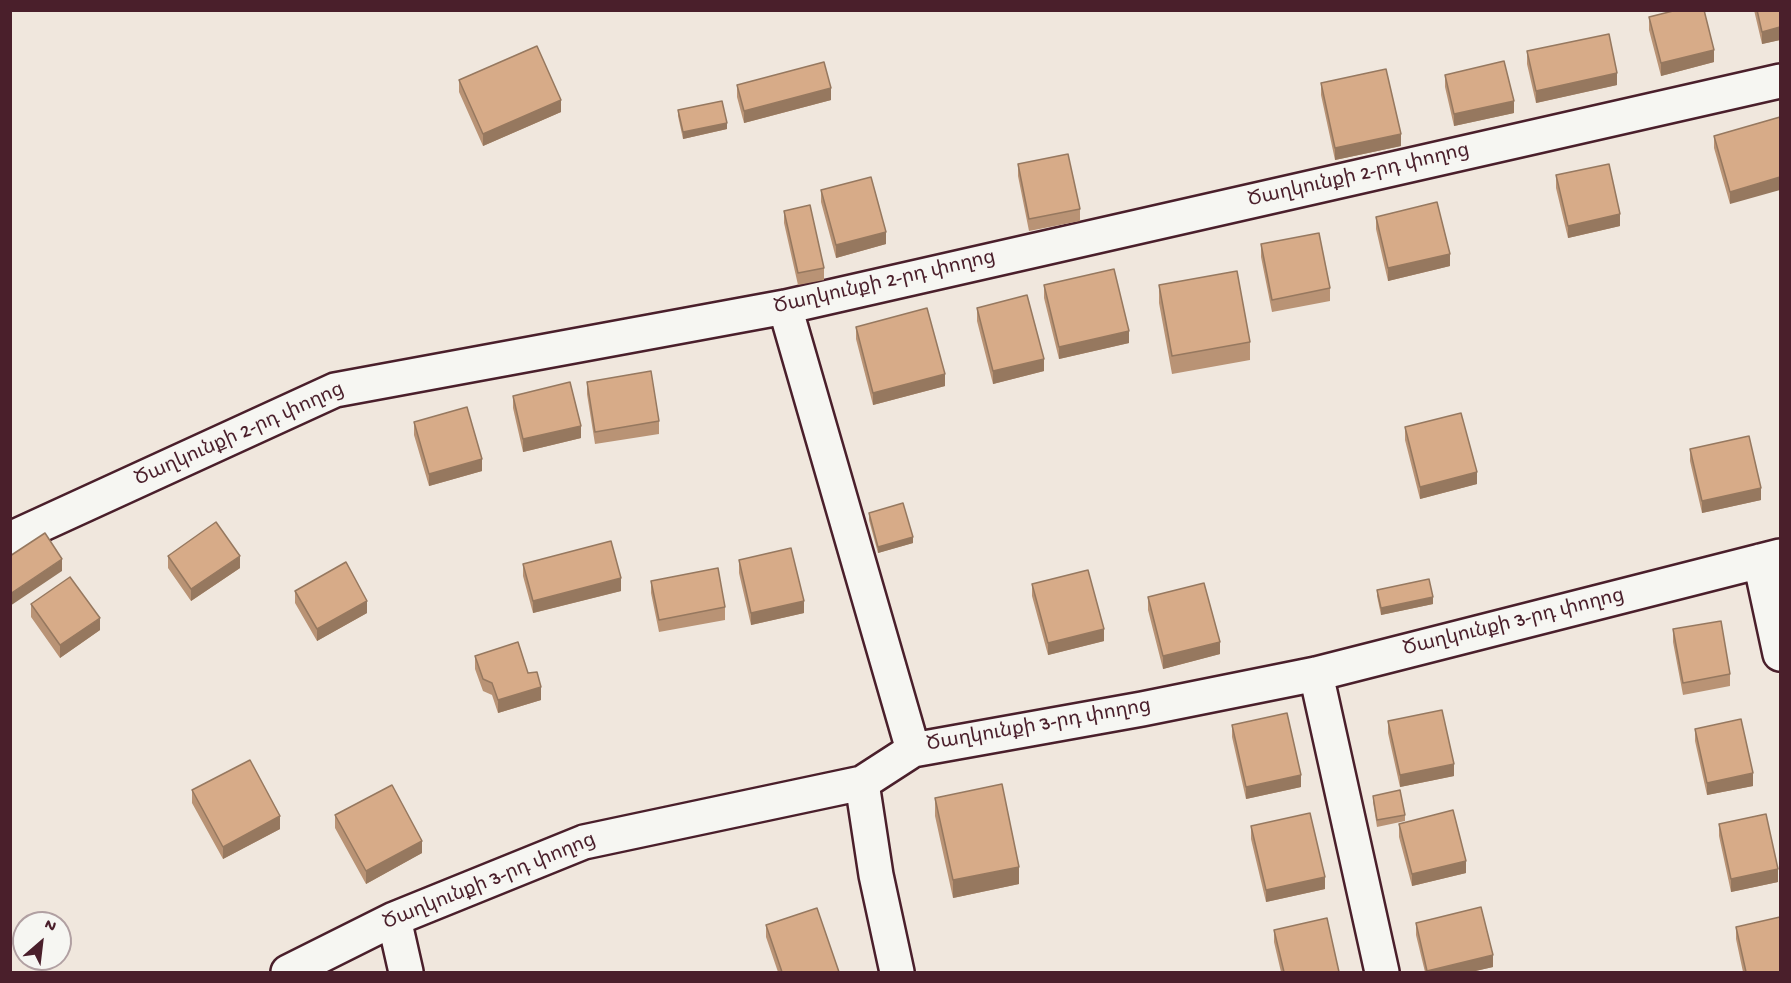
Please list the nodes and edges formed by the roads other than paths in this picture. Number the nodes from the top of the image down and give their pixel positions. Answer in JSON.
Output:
{"nodes":[{"id":1,"x":1780,"y":81,"type":"edge"},
{"id":2,"x":785,"y":307,"type":"junction"},
{"id":3,"x":10,"y":539,"type":"edge"},
{"id":4,"x":1770,"y":558,"type":"edge"},
{"id":5,"x":1780,"y":654,"type":"edge"},
{"id":6,"x":1316,"y":674,"type":"junction"},
{"id":7,"x":913,"y":750,"type":"junction"},
{"id":8,"x":862,"y":783,"type":"junction"},
{"id":9,"x":394,"y":919,"type":"junction"},
{"id":10,"x":288,"y":972,"type":"edge"},
{"id":11,"x":406,"y":972,"type":"edge"},
{"id":12,"x":897,"y":972,"type":"edge"},
{"id":13,"x":1382,"y":972,"type":"edge"}],
"edges":[{"from":1,"to":2,"type":"street","name":"Ծաղկունքի 2-րդ փողոց"},
{"from":2,"to":3,"type":"street","name":"Ծաղկունքի 2-րդ փողոց"},
{"from":2,"to":7,"type":"street"},
{"from":4,"to":5,"type":"street"},
{"from":4,"to":6,"type":"street","name":"Ծաղկունքի 3-րդ փողոց"},
{"from":6,"to":7,"type":"street","name":"Ծաղկունքի 3-րդ փողոց"},
{"from":6,"to":13,"type":"street"},
{"from":7,"to":8,"type":"street","name":"Ծաղկունքի 3-րդ փողոց"},
{"from":8,"to":9,"type":"street","name":"Ծաղկունքի 3-րդ փողոց"},
{"from":8,"to":12,"type":"street"},
{"from":9,"to":10,"type":"street","name":"Ծաղկունքի 3-րդ փողոց"},
{"from":9,"to":11,"type":"street"}]}
